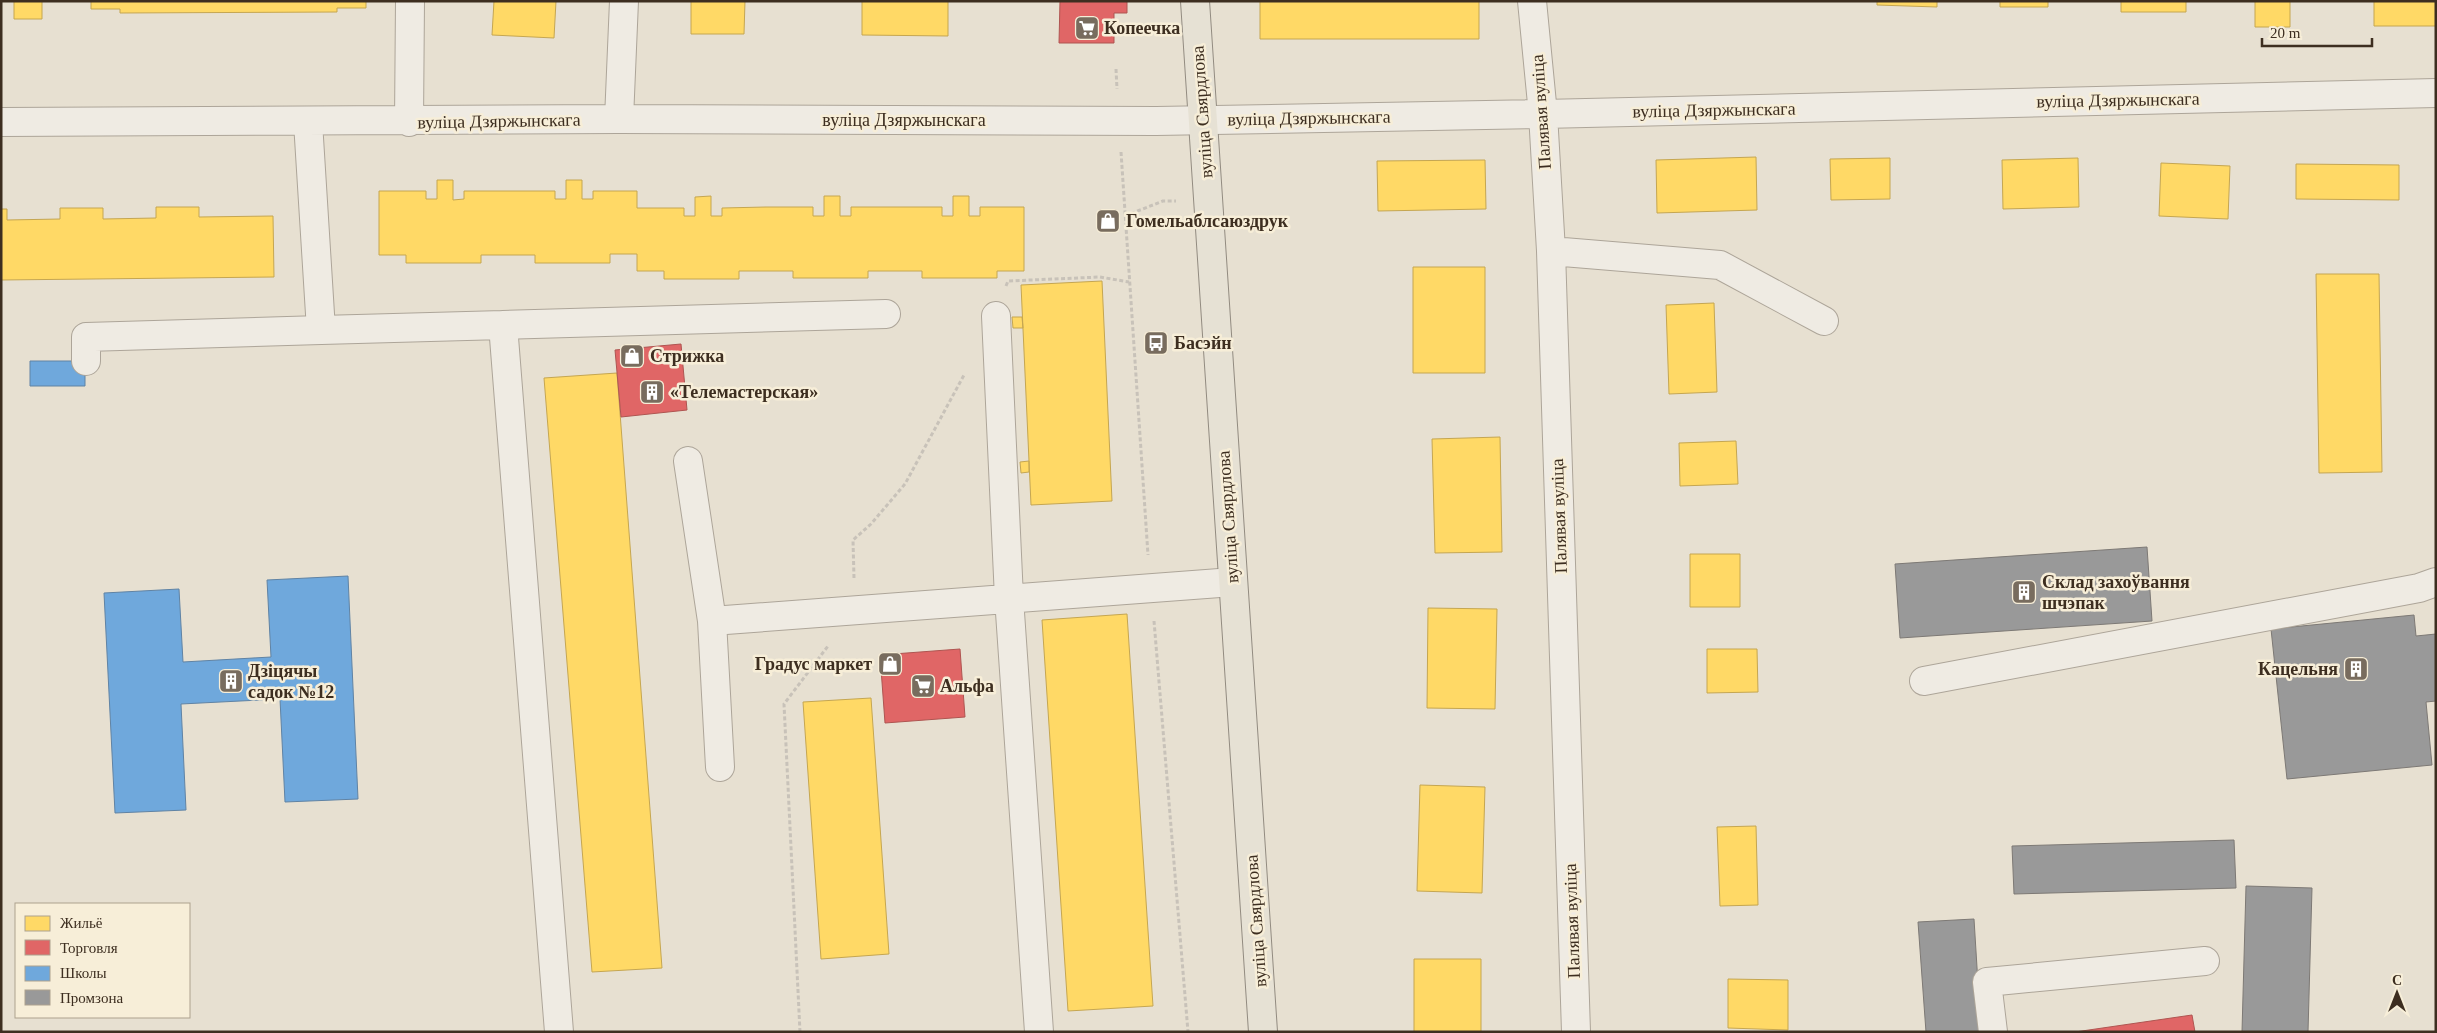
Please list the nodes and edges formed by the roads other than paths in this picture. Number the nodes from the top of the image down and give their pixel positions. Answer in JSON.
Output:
{"nodes":[{"id":1,"x":410,"y":1,"type":"edge"},
{"id":2,"x":624,"y":1,"type":"edge"},
{"id":3,"x":1195,"y":1,"type":"edge"},
{"id":4,"x":1532,"y":1,"type":"edge"},
{"id":5,"x":2436,"y":93,"type":"edge"},
{"id":6,"x":1543,"y":114,"type":"junction"},
{"id":7,"x":619,"y":119,"type":"junction"},
{"id":8,"x":1203,"y":120,"type":"junction"},
{"id":9,"x":1,"y":122,"type":"edge"},
{"id":10,"x":308,"y":122,"type":"junction"},
{"id":11,"x":409,"y":122,"type":"junction"},
{"id":12,"x":1551,"y":251,"type":"junction"},
{"id":13,"x":886,"y":314,"type":"dead end"},
{"id":14,"x":996,"y":316,"type":"dead end"},
{"id":15,"x":1824,"y":321,"type":"dead end"},
{"id":16,"x":503,"y":325,"type":"junction"},
{"id":17,"x":321,"y":330,"type":"junction"},
{"id":18,"x":86,"y":361,"type":"dead end"},
{"id":19,"x":688,"y":461,"type":"dead end"},
{"id":20,"x":1232,"y":582,"type":"junction"},
{"id":21,"x":2436,"y":582,"type":"edge"},
{"id":22,"x":1009,"y":598,"type":"junction"},
{"id":23,"x":712,"y":622,"type":"junction"},
{"id":24,"x":1924,"y":680,"type":"dead end"},
{"id":25,"x":720,"y":767,"type":"dead end"},
{"id":26,"x":2205,"y":961,"type":"dead end"},
{"id":27,"x":559,"y":1032,"type":"edge"},
{"id":28,"x":1039,"y":1032,"type":"edge"},
{"id":29,"x":1263,"y":1032,"type":"edge"},
{"id":30,"x":1576,"y":1032,"type":"edge"},
{"id":31,"x":1993,"y":1032,"type":"edge"}],
"edges":[{"from":1,"to":11,"type":"street"},
{"from":2,"to":7,"type":"street"},
{"from":3,"to":8,"type":"main road","name":"вуліца Свярдлова"},
{"from":4,"to":6,"type":"street","name":"Палявая вуліца"},
{"from":5,"to":6,"type":"street","name":"вуліца Дзяржынскага"},
{"from":6,"to":8,"type":"street","name":"вуліца Дзяржынскага"},
{"from":6,"to":12,"type":"street","name":"Палявая вуліца"},
{"from":7,"to":8,"type":"street","name":"вуліца Дзяржынскага"},
{"from":7,"to":11,"type":"street","name":"вуліца Дзяржынскага"},
{"from":8,"to":20,"type":"main road","name":"вуліца Свярдлова"},
{"from":9,"to":10,"type":"street","name":"вуліца Дзяржынскага"},
{"from":10,"to":11,"type":"street","name":"вуліца Дзяржынскага"},
{"from":10,"to":17,"type":"street"},
{"from":12,"to":15,"type":"street"},
{"from":12,"to":30,"type":"street","name":"Палявая вуліца"},
{"from":13,"to":16,"type":"street"},
{"from":14,"to":22,"type":"street"},
{"from":16,"to":17,"type":"street"},
{"from":16,"to":27,"type":"street"},
{"from":17,"to":18,"type":"street"},
{"from":19,"to":23,"type":"street"},
{"from":20,"to":22,"type":"street"},
{"from":20,"to":29,"type":"main road","name":"вуліца Свярдлова"},
{"from":21,"to":24,"type":"street"},
{"from":22,"to":23,"type":"street"},
{"from":22,"to":28,"type":"street"},
{"from":23,"to":25,"type":"street"},
{"from":26,"to":31,"type":"street"}]}
